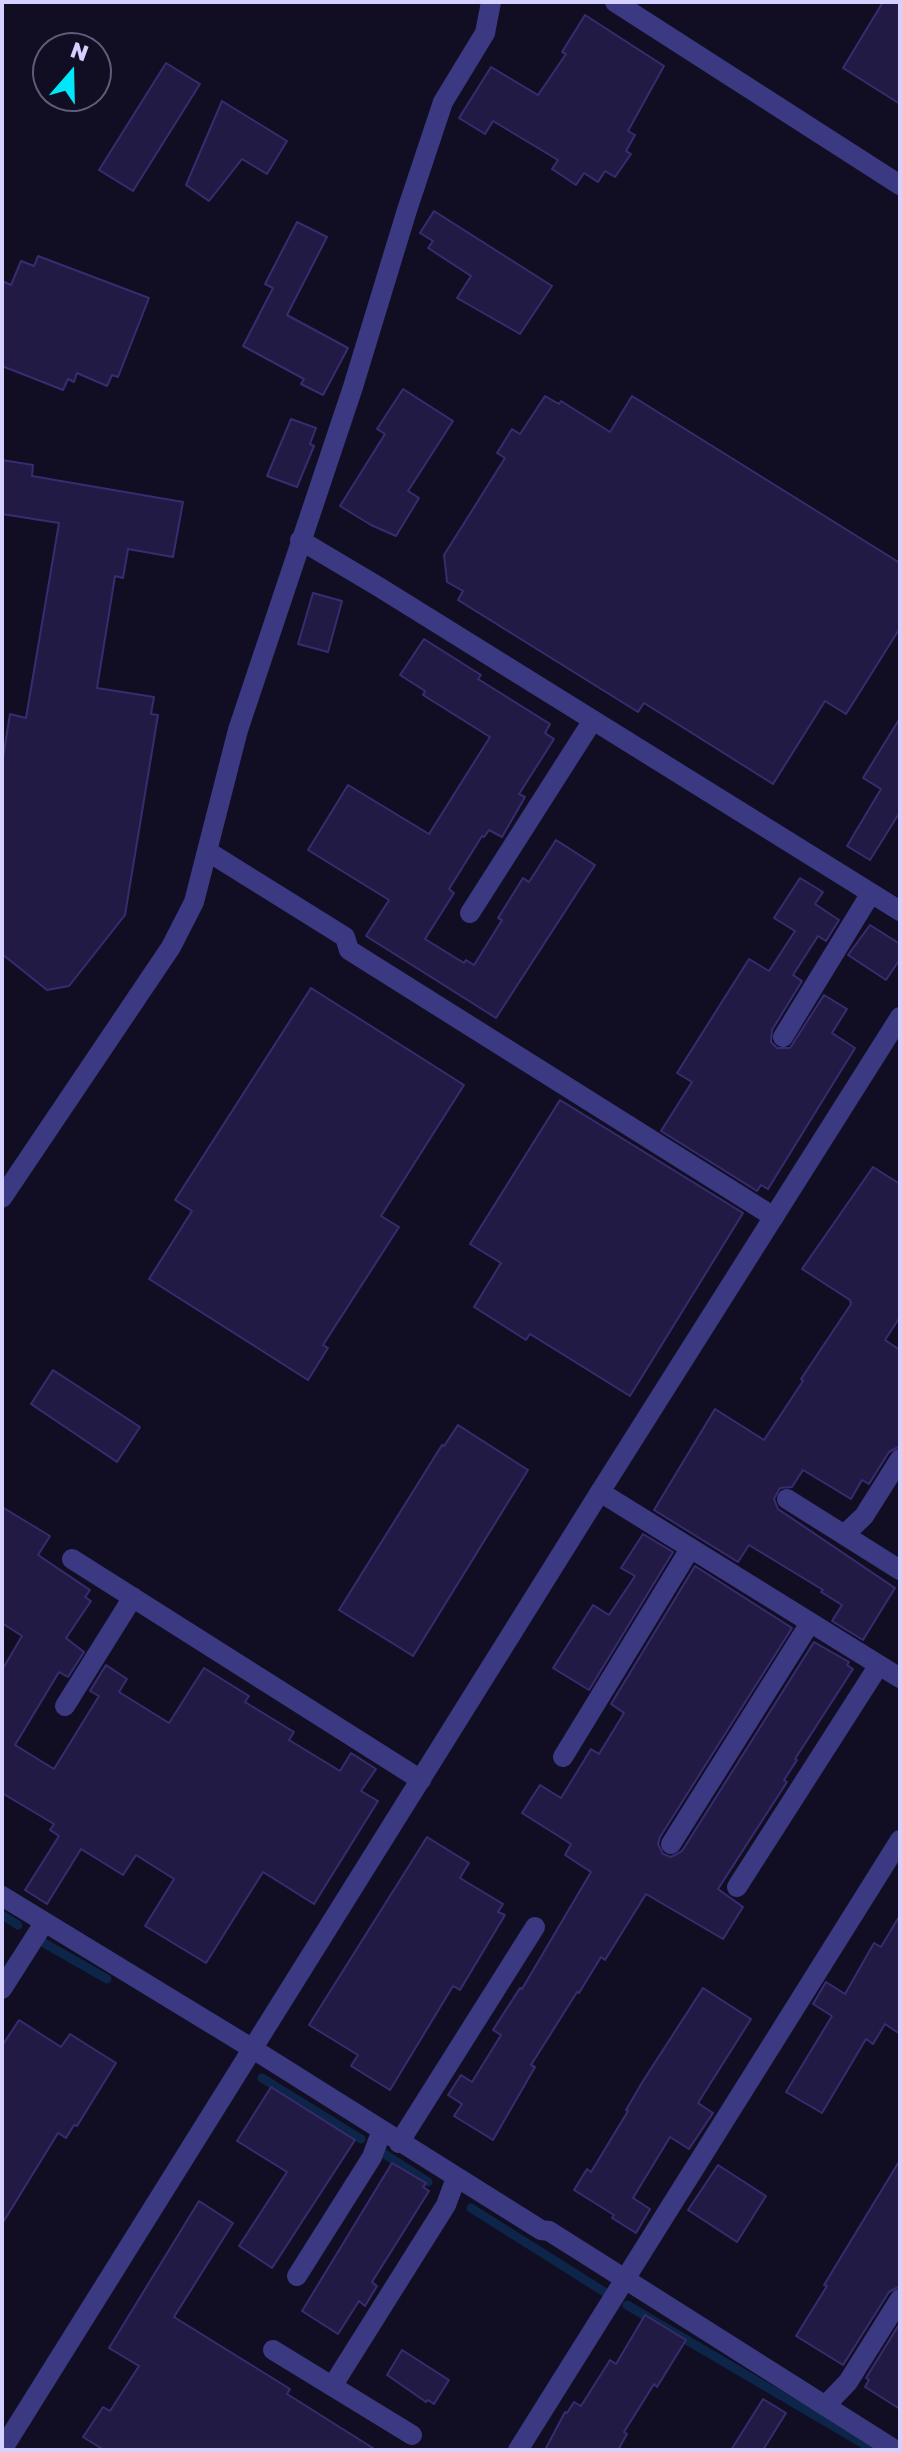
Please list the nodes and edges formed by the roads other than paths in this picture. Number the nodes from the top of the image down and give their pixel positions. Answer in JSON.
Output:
{"nodes":[{"id":1,"x":491,"y":2,"type":"edge"},
{"id":2,"x":615,"y":2,"type":"edge"},
{"id":3,"x":900,"y":185,"type":"edge"},
{"id":4,"x":300,"y":540,"type":"junction"},
{"id":5,"x":593,"y":720,"type":"junction"},
{"id":6,"x":207,"y":851,"type":"junction"},
{"id":7,"x":871,"y":893,"type":"junction"},
{"id":8,"x":900,"y":911,"type":"edge"},
{"id":9,"x":470,"y":913,"type":"dead end"},
{"id":10,"x":900,"y":1017,"type":"edge"},
{"id":11,"x":783,"y":1037,"type":"dead end"},
{"id":12,"x":2,"y":1198,"type":"edge"},
{"id":13,"x":774,"y":1217,"type":"junction"},
{"id":14,"x":900,"y":1459,"type":"edge"},
{"id":15,"x":600,"y":1492,"type":"junction"},
{"id":16,"x":787,"y":1499,"type":"dead end"},
{"id":17,"x":844,"y":1535,"type":"junction"},
{"id":18,"x":690,"y":1549,"type":"junction"},
{"id":19,"x":72,"y":1559,"type":"dead end"},
{"id":20,"x":900,"y":1570,"type":"edge"},
{"id":21,"x":133,"y":1597,"type":"junction"},
{"id":22,"x":810,"y":1623,"type":"junction"},
{"id":23,"x":879,"y":1665,"type":"junction"},
{"id":24,"x":900,"y":1678,"type":"edge"},
{"id":25,"x":65,"y":1706,"type":"dead end"},
{"id":26,"x":563,"y":1757,"type":"dead end"},
{"id":27,"x":421,"y":1780,"type":"junction"},
{"id":28,"x":900,"y":1840,"type":"edge"},
{"id":29,"x":671,"y":1844,"type":"dead end"},
{"id":30,"x":737,"y":1887,"type":"dead end"},
{"id":31,"x":2,"y":1896,"type":"edge"},
{"id":32,"x":44,"y":1923,"type":"junction"},
{"id":33,"x":535,"y":1927,"type":"dead end"},
{"id":34,"x":2,"y":1989,"type":"edge"},
{"id":35,"x":253,"y":2049,"type":"junction"},
{"id":36,"x":382,"y":2130,"type":"junction"},
{"id":37,"x":399,"y":2143,"type":"junction"},
{"id":38,"x":456,"y":2178,"type":"junction"},
{"id":39,"x":297,"y":2276,"type":"dead end"},
{"id":40,"x":624,"y":2280,"type":"junction"},
{"id":41,"x":900,"y":2299,"type":"edge"},
{"id":42,"x":273,"y":2350,"type":"dead end"},
{"id":43,"x":333,"y":2385,"type":"junction"},
{"id":44,"x":825,"y":2406,"type":"junction"},
{"id":45,"x":412,"y":2435,"type":"dead end"},
{"id":46,"x":2,"y":2450,"type":"edge"},
{"id":47,"x":518,"y":2450,"type":"edge"},
{"id":48,"x":898,"y":2450,"type":"edge"}],
"edges":[{"from":1,"to":4,"type":"street"},
{"from":2,"to":3,"type":"street"},
{"from":4,"to":5,"type":"street"},
{"from":4,"to":6,"type":"street"},
{"from":5,"to":7,"type":"street"},
{"from":5,"to":9,"type":"street"},
{"from":6,"to":12,"type":"street"},
{"from":6,"to":13,"type":"street"},
{"from":7,"to":8,"type":"street"},
{"from":7,"to":11,"type":"street"},
{"from":10,"to":13,"type":"street"},
{"from":13,"to":15,"type":"street"},
{"from":14,"to":17,"type":"street"},
{"from":15,"to":18,"type":"street"},
{"from":15,"to":27,"type":"street"},
{"from":16,"to":17,"type":"street"},
{"from":17,"to":20,"type":"street"},
{"from":18,"to":22,"type":"street"},
{"from":18,"to":26,"type":"street"},
{"from":19,"to":21,"type":"street"},
{"from":21,"to":25,"type":"street"},
{"from":21,"to":27,"type":"street"},
{"from":22,"to":23,"type":"street"},
{"from":22,"to":29,"type":"street"},
{"from":23,"to":24,"type":"street"},
{"from":23,"to":30,"type":"street"},
{"from":27,"to":35,"type":"street"},
{"from":28,"to":40,"type":"street"},
{"from":31,"to":32,"type":"street"},
{"from":32,"to":34,"type":"street"},
{"from":32,"to":35,"type":"street"},
{"from":33,"to":37,"type":"street"},
{"from":35,"to":36,"type":"street"},
{"from":35,"to":46,"type":"street"},
{"from":36,"to":37,"type":"street"},
{"from":36,"to":39,"type":"street"},
{"from":37,"to":38,"type":"street"},
{"from":38,"to":40,"type":"street"},
{"from":38,"to":43,"type":"street"},
{"from":40,"to":44,"type":"street"},
{"from":40,"to":47,"type":"street"},
{"from":41,"to":44,"type":"street"},
{"from":42,"to":43,"type":"street"},
{"from":43,"to":45,"type":"street"},
{"from":44,"to":48,"type":"street"}]}
